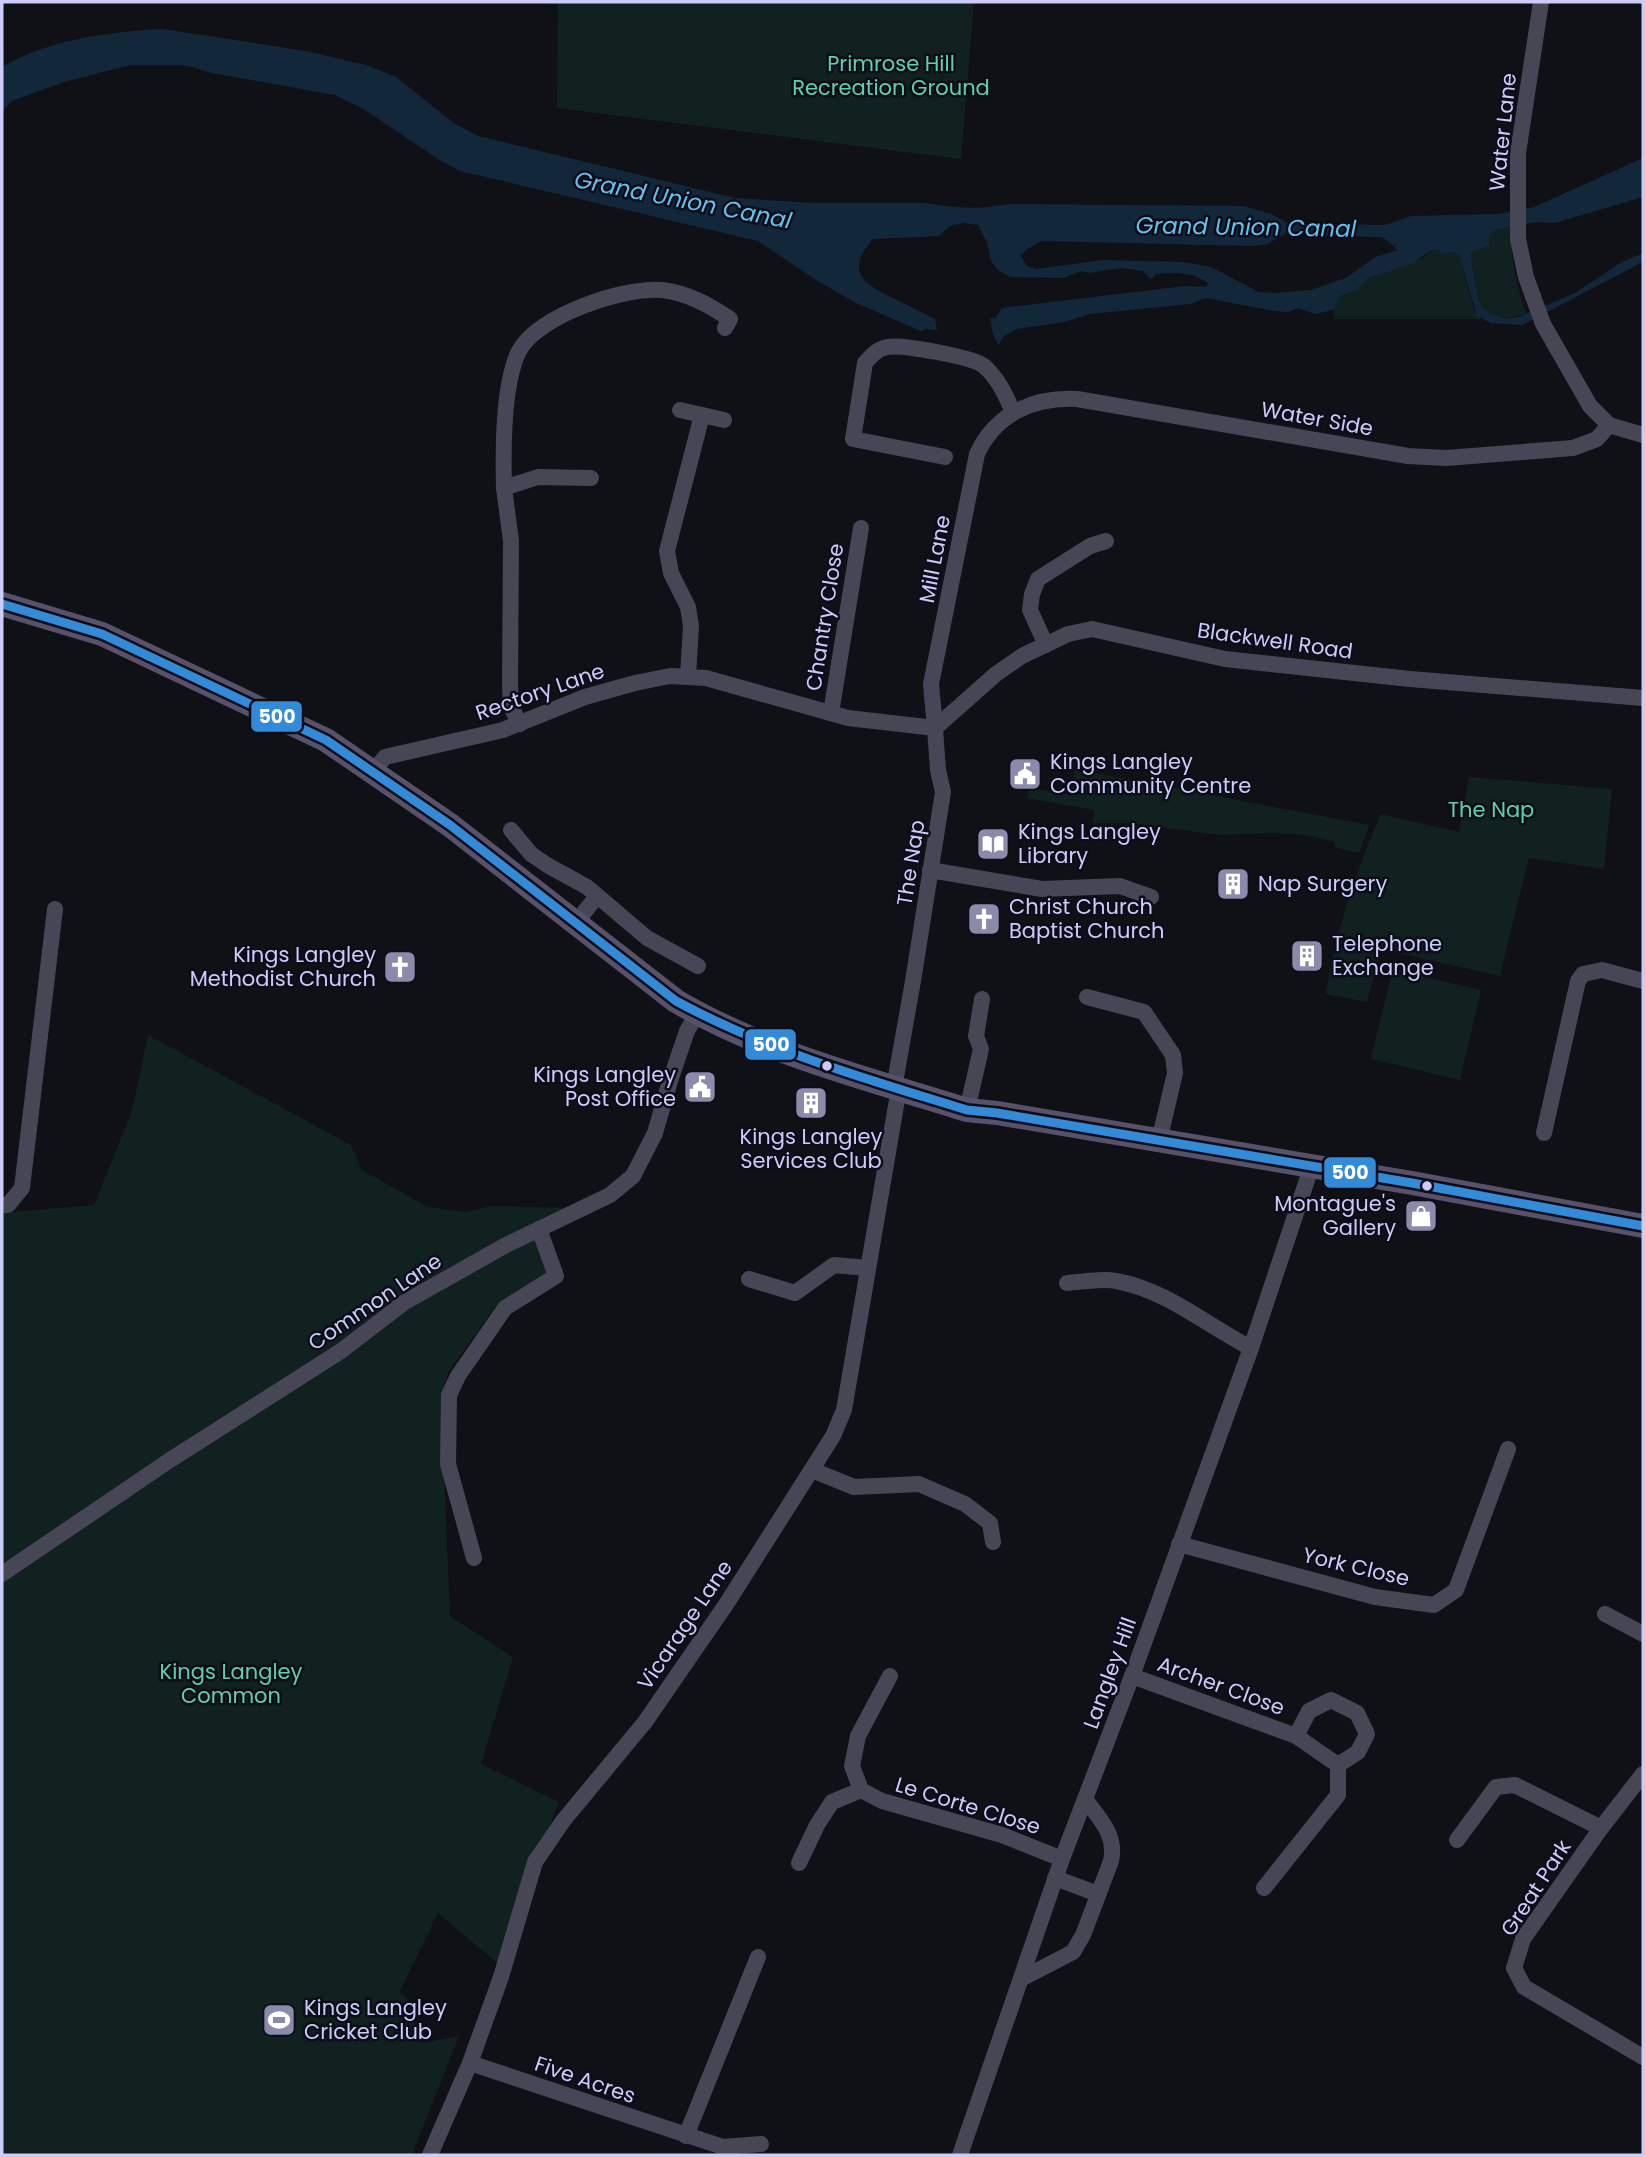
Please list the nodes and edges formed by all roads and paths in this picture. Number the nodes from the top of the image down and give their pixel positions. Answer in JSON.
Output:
{"nodes":[{"id":1,"x":1541,"y":2,"type":"edge"},
{"id":2,"x":730,"y":319,"type":"dead end"},
{"id":3,"x":680,"y":410,"type":"dead end"},
{"id":4,"x":1013,"y":412,"type":"junction"},
{"id":5,"x":702,"y":415,"type":"junction"},
{"id":6,"x":724,"y":420,"type":"dead end"},
{"id":7,"x":1609,"y":425,"type":"junction"},
{"id":8,"x":1643,"y":435,"type":"edge"},
{"id":9,"x":945,"y":457,"type":"dead end"},
{"id":10,"x":591,"y":478,"type":"dead end"},
{"id":11,"x":504,"y":488,"type":"junction"},
{"id":12,"x":861,"y":527,"type":"dead end"},
{"id":13,"x":1106,"y":541,"type":"dead end"},
{"id":14,"x":2,"y":604,"type":"edge"},
{"id":15,"x":1046,"y":645,"type":"junction"},
{"id":16,"x":688,"y":676,"type":"junction"},
{"id":17,"x":1643,"y":698,"type":"edge"},
{"id":18,"x":831,"y":713,"type":"junction"},
{"id":19,"x":520,"y":724,"type":"junction"},
{"id":20,"x":935,"y":728,"type":"junction"},
{"id":21,"x":372,"y":773,"type":"junction"},
{"id":22,"x":511,"y":830,"type":"dead end"},
{"id":23,"x":930,"y":870,"type":"junction"},
{"id":24,"x":597,"y":896,"type":"junction"},
{"id":25,"x":1151,"y":897,"type":"dead end"},
{"id":26,"x":55,"y":909,"type":"dead end"},
{"id":27,"x":575,"y":924,"type":"junction"},
{"id":28,"x":698,"y":966,"type":"dead end"},
{"id":29,"x":1643,"y":981,"type":"edge"},
{"id":30,"x":1087,"y":997,"type":"dead end"},
{"id":31,"x":982,"y":999,"type":"dead end"},
{"id":32,"x":697,"y":1014,"type":"junction"},
{"id":33,"x":896,"y":1088,"type":"junction"},
{"id":34,"x":967,"y":1111,"type":"junction"},
{"id":35,"x":1544,"y":1133,"type":"dead end"},
{"id":36,"x":1158,"y":1141,"type":"junction"},
{"id":37,"x":1312,"y":1165,"type":"junction"},
{"id":38,"x":2,"y":1205,"type":"edge"},
{"id":39,"x":1643,"y":1226,"type":"edge"},
{"id":40,"x":538,"y":1229,"type":"junction"},
{"id":41,"x":868,"y":1268,"type":"junction"},
{"id":42,"x":749,"y":1279,"type":"dead end"},
{"id":43,"x":1067,"y":1283,"type":"dead end"},
{"id":44,"x":1251,"y":1348,"type":"junction"},
{"id":45,"x":1508,"y":1449,"type":"dead end"},
{"id":46,"x":811,"y":1470,"type":"junction"},
{"id":47,"x":993,"y":1542,"type":"dead end"},
{"id":48,"x":1179,"y":1544,"type":"junction"},
{"id":49,"x":474,"y":1558,"type":"dead end"},
{"id":50,"x":2,"y":1574,"type":"edge"},
{"id":51,"x":1605,"y":1615,"type":"dead end"},
{"id":52,"x":1643,"y":1634,"type":"edge"},
{"id":53,"x":890,"y":1676,"type":"dead end"},
{"id":54,"x":1132,"y":1676,"type":"junction"},
{"id":55,"x":1296,"y":1736,"type":"junction"},
{"id":56,"x":1338,"y":1765,"type":"junction"},
{"id":57,"x":1643,"y":1774,"type":"edge"},
{"id":58,"x":861,"y":1790,"type":"junction"},
{"id":59,"x":1085,"y":1799,"type":"junction"},
{"id":60,"x":1601,"y":1828,"type":"junction"},
{"id":61,"x":1457,"y":1840,"type":"dead end"},
{"id":62,"x":1062,"y":1858,"type":"junction"},
{"id":63,"x":799,"y":1863,"type":"dead end"},
{"id":64,"x":1055,"y":1878,"type":"junction"},
{"id":65,"x":1264,"y":1888,"type":"dead end"},
{"id":66,"x":1098,"y":1894,"type":"junction"},
{"id":67,"x":758,"y":1956,"type":"dead end"},
{"id":68,"x":1021,"y":1979,"type":"junction"},
{"id":69,"x":1643,"y":2057,"type":"edge"},
{"id":70,"x":470,"y":2063,"type":"junction"},
{"id":71,"x":686,"y":2136,"type":"junction"},
{"id":72,"x":761,"y":2144,"type":"dead end"},
{"id":73,"x":430,"y":2155,"type":"edge"},
{"id":74,"x":960,"y":2155,"type":"edge"}],
"edges":[{"from":1,"to":7,"type":"street","name":"Water Lane"},
{"from":2,"to":11,"type":"street"},
{"from":3,"to":5,"type":"street"},
{"from":4,"to":7,"type":"street","name":"Water Side"},
{"from":4,"to":9,"type":"street"},
{"from":4,"to":20,"type":"street","name":"Mill Lane"},
{"from":5,"to":6,"type":"street"},
{"from":5,"to":16,"type":"street"},
{"from":7,"to":8,"type":"street"},
{"from":10,"to":11,"type":"street"},
{"from":11,"to":19,"type":"street"},
{"from":12,"to":18,"type":"street","name":"Chantry Close"},
{"from":13,"to":15,"type":"street"},
{"from":14,"to":21,"type":"main road"},
{"from":15,"to":17,"type":"street","name":"Blackwell Road"},
{"from":15,"to":20,"type":"street","name":"Blackwell Road"},
{"from":16,"to":18,"type":"street"},
{"from":16,"to":19,"type":"street","name":"Rectory Lane"},
{"from":18,"to":20,"type":"street"},
{"from":19,"to":21,"type":"street","name":"Rectory Lane"},
{"from":20,"to":23,"type":"street","name":"The Nap"},
{"from":21,"to":27,"type":"main road"},
{"from":22,"to":24,"type":"street"},
{"from":23,"to":25,"type":"street"},
{"from":23,"to":33,"type":"street","name":"The Nap"},
{"from":24,"to":27,"type":"street"},
{"from":24,"to":28,"type":"street"},
{"from":26,"to":38,"type":"street"},
{"from":27,"to":32,"type":"main road"},
{"from":29,"to":35,"type":"street"},
{"from":30,"to":36,"type":"street"},
{"from":31,"to":34,"type":"street"},
{"from":32,"to":33,"type":"main road"},
{"from":32,"to":40,"type":"street","name":"Common Lane"},
{"from":33,"to":34,"type":"main road"},
{"from":33,"to":41,"type":"street","name":"Vicarage Lane"},
{"from":34,"to":36,"type":"main road"},
{"from":36,"to":37,"type":"main road"},
{"from":37,"to":39,"type":"main road"},
{"from":37,"to":44,"type":"street","name":"Langley Hill"},
{"from":40,"to":49,"type":"street"},
{"from":40,"to":50,"type":"street","name":"Common Lane"},
{"from":41,"to":42,"type":"street"},
{"from":41,"to":46,"type":"street","name":"Vicarage Lane"},
{"from":43,"to":44,"type":"street"},
{"from":44,"to":48,"type":"street","name":"Langley Hill"},
{"from":45,"to":48,"type":"street","name":"York Close"},
{"from":46,"to":47,"type":"street"},
{"from":46,"to":70,"type":"street","name":"Vicarage Lane"},
{"from":48,"to":54,"type":"street","name":"Langley Hill"},
{"from":51,"to":52,"type":"street"},
{"from":53,"to":58,"type":"street"},
{"from":54,"to":55,"type":"street","name":"Archer Close"},
{"from":54,"to":59,"type":"street","name":"Langley Hill"},
{"from":55,"to":56,"type":"street","name":"Archer Close"},
{"from":55,"to":56,"type":"street","name":"Archer Close"},
{"from":56,"to":65,"type":"street"},
{"from":57,"to":60,"type":"street","name":"Great Park"},
{"from":58,"to":62,"type":"street","name":"Le Corte Close"},
{"from":58,"to":63,"type":"street"},
{"from":59,"to":62,"type":"street","name":"Langley Hill"},
{"from":59,"to":66,"type":"street"},
{"from":60,"to":61,"type":"street"},
{"from":60,"to":69,"type":"street","name":"Great Park"},
{"from":62,"to":64,"type":"street","name":"Langley Hill"},
{"from":64,"to":66,"type":"street"},
{"from":64,"to":68,"type":"street","name":"Langley Hill"},
{"from":66,"to":68,"type":"street"},
{"from":67,"to":71,"type":"street"},
{"from":68,"to":74,"type":"street","name":"Langley Hill"},
{"from":70,"to":71,"type":"street","name":"Five Acres"},
{"from":70,"to":73,"type":"street","name":"Vicarage Lane"},
{"from":71,"to":72,"type":"street","name":"Five Acres"}]}
